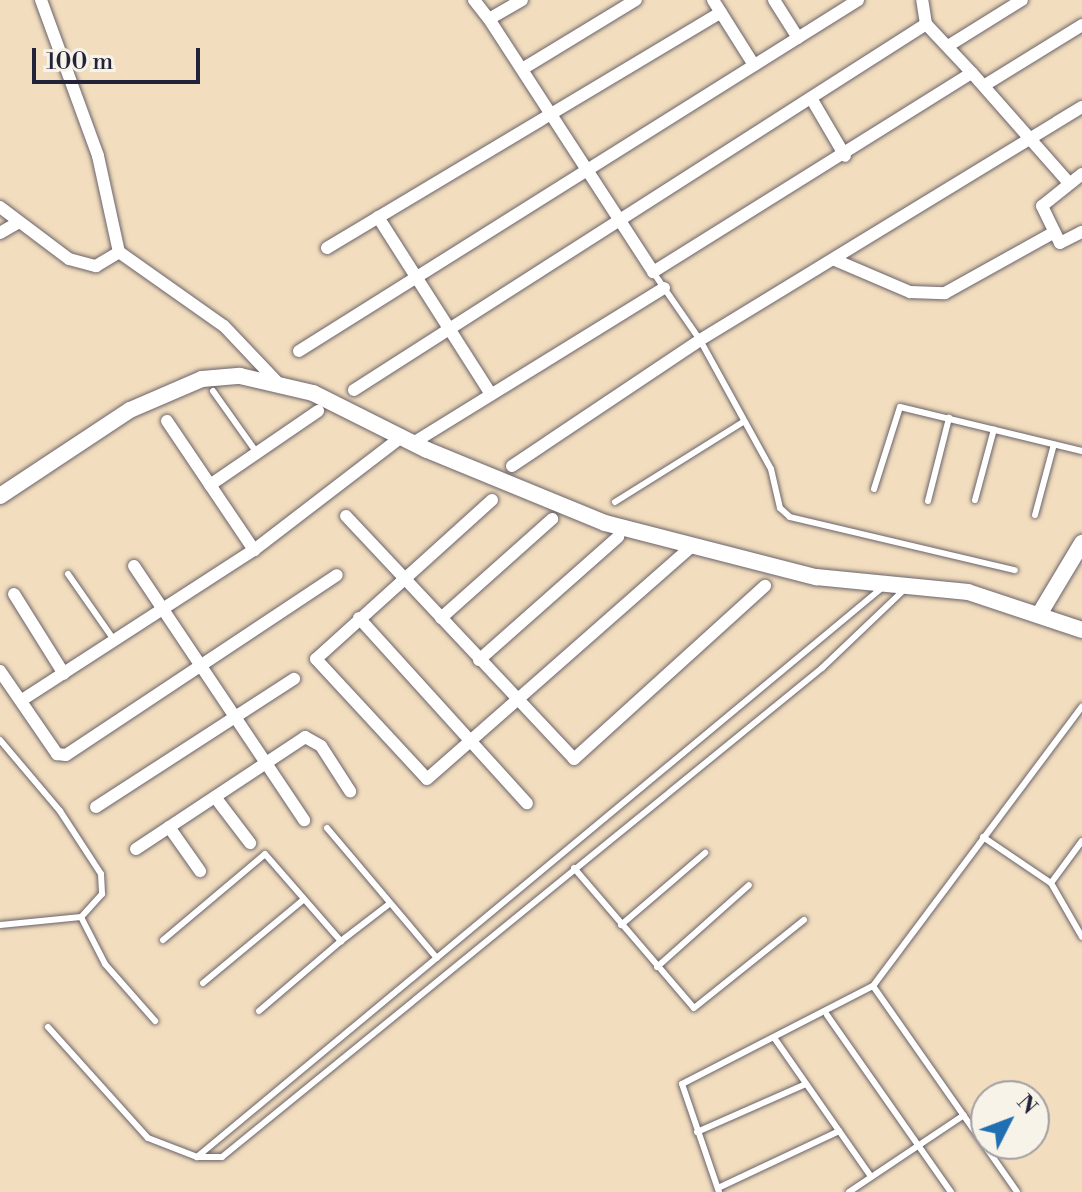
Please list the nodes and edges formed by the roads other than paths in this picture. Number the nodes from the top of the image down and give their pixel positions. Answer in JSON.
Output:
{"nodes":[{"id":1,"x":41,"y":0,"type":"edge"},
{"id":2,"x":474,"y":0,"type":"edge"},
{"id":3,"x":522,"y":0,"type":"edge"},
{"id":4,"x":636,"y":0,"type":"edge"},
{"id":5,"x":713,"y":0,"type":"edge"},
{"id":6,"x":774,"y":0,"type":"edge"},
{"id":7,"x":922,"y":0,"type":"edge"},
{"id":8,"x":1022,"y":0,"type":"edge"},
{"id":9,"x":849,"y":2,"type":"edge"},
{"id":10,"x":721,"y":12,"type":"junction"},
{"id":11,"x":489,"y":19,"type":"junction"},
{"id":12,"x":926,"y":24,"type":"junction"},
{"id":13,"x":1082,"y":25,"type":"edge"},
{"id":14,"x":798,"y":38,"type":"junction"},
{"id":15,"x":948,"y":46,"type":"junction"},
{"id":16,"x":754,"y":65,"type":"junction"},
{"id":17,"x":524,"y":68,"type":"junction"},
{"id":18,"x":972,"y":73,"type":"junction"},
{"id":19,"x":985,"y":85,"type":"junction"},
{"id":20,"x":811,"y":98,"type":"junction"},
{"id":21,"x":1082,"y":107,"type":"edge"},
{"id":22,"x":550,"y":112,"type":"junction"},
{"id":23,"x":1031,"y":138,"type":"junction"},
{"id":24,"x":845,"y":156,"type":"junction"},
{"id":25,"x":587,"y":170,"type":"junction"},
{"id":26,"x":1082,"y":174,"type":"edge"},
{"id":27,"x":1068,"y":182,"type":"junction"},
{"id":28,"x":0,"y":207,"type":"edge"},
{"id":29,"x":378,"y":217,"type":"junction"},
{"id":30,"x":19,"y":222,"type":"junction"},
{"id":31,"x":619,"y":222,"type":"junction"},
{"id":32,"x":1082,"y":232,"type":"edge"},
{"id":33,"x":0,"y":233,"type":"edge"},
{"id":34,"x":1053,"y":233,"type":"junction"},
{"id":35,"x":327,"y":248,"type":"dead end"},
{"id":36,"x":119,"y":252,"type":"junction"},
{"id":37,"x":835,"y":260,"type":"junction"},
{"id":38,"x":653,"y":272,"type":"junction"},
{"id":39,"x":415,"y":276,"type":"junction"},
{"id":40,"x":664,"y":288,"type":"junction"},
{"id":41,"x":449,"y":328,"type":"junction"},
{"id":42,"x":700,"y":340,"type":"junction"},
{"id":43,"x":299,"y":351,"type":"dead end"},
{"id":44,"x":276,"y":381,"type":"junction"},
{"id":45,"x":354,"y":390,"type":"dead end"},
{"id":46,"x":213,"y":391,"type":"dead end"},
{"id":47,"x":490,"y":393,"type":"junction"},
{"id":48,"x":318,"y":411,"type":"dead end"},
{"id":49,"x":949,"y":418,"type":"junction"},
{"id":50,"x":167,"y":421,"type":"dead end"},
{"id":51,"x":743,"y":422,"type":"junction"},
{"id":52,"x":994,"y":429,"type":"junction"},
{"id":53,"x":407,"y":440,"type":"junction"},
{"id":54,"x":1054,"y":444,"type":"junction"},
{"id":55,"x":1082,"y":451,"type":"edge"},
{"id":56,"x":257,"y":453,"type":"junction"},
{"id":57,"x":512,"y":466,"type":"dead end"},
{"id":58,"x":210,"y":485,"type":"junction"},
{"id":59,"x":874,"y":489,"type":"dead end"},
{"id":60,"x":0,"y":496,"type":"edge"},
{"id":61,"x":492,"y":500,"type":"dead end"},
{"id":62,"x":975,"y":500,"type":"dead end"},
{"id":63,"x":928,"y":501,"type":"dead end"},
{"id":64,"x":615,"y":502,"type":"dead end"},
{"id":65,"x":1035,"y":515,"type":"dead end"},
{"id":66,"x":346,"y":516,"type":"dead end"},
{"id":67,"x":552,"y":519,"type":"dead end"},
{"id":68,"x":618,"y":537,"type":"dead end"},
{"id":69,"x":1082,"y":543,"type":"edge"},
{"id":70,"x":693,"y":545,"type":"junction"},
{"id":71,"x":254,"y":550,"type":"junction"},
{"id":72,"x":134,"y":566,"type":"dead end"},
{"id":73,"x":1015,"y":570,"type":"dead end"},
{"id":74,"x":68,"y":574,"type":"dead end"},
{"id":75,"x":337,"y":575,"type":"dead end"},
{"id":76,"x":404,"y":578,"type":"junction"},
{"id":77,"x":914,"y":582,"type":"junction"},
{"id":78,"x":888,"y":583,"type":"junction"},
{"id":79,"x":765,"y":586,"type":"dead end"},
{"id":80,"x":14,"y":594,"type":"dead end"},
{"id":81,"x":163,"y":610,"type":"junction"},
{"id":82,"x":1040,"y":613,"type":"junction"},
{"id":83,"x":359,"y":618,"type":"junction"},
{"id":84,"x":441,"y":618,"type":"junction"},
{"id":85,"x":1082,"y":630,"type":"edge"},
{"id":86,"x":114,"y":641,"type":"junction"},
{"id":87,"x":479,"y":660,"type":"junction"},
{"id":88,"x":200,"y":663,"type":"junction"},
{"id":89,"x":0,"y":671,"type":"edge"},
{"id":90,"x":64,"y":674,"type":"junction"},
{"id":91,"x":294,"y":679,"type":"dead end"},
{"id":92,"x":22,"y":700,"type":"junction"},
{"id":93,"x":520,"y":702,"type":"junction"},
{"id":94,"x":1082,"y":707,"type":"edge"},
{"id":95,"x":235,"y":717,"type":"junction"},
{"id":96,"x":0,"y":740,"type":"edge"},
{"id":97,"x":474,"y":745,"type":"junction"},
{"id":98,"x":265,"y":764,"type":"junction"},
{"id":99,"x":350,"y":791,"type":"dead end"},
{"id":100,"x":215,"y":797,"type":"junction"},
{"id":101,"x":527,"y":803,"type":"dead end"},
{"id":102,"x":96,"y":807,"type":"dead end"},
{"id":103,"x":304,"y":820,"type":"dead end"},
{"id":104,"x":169,"y":827,"type":"junction"},
{"id":105,"x":327,"y":828,"type":"dead end"},
{"id":106,"x":983,"y":837,"type":"junction"},
{"id":107,"x":1082,"y":841,"type":"edge"},
{"id":108,"x":250,"y":843,"type":"dead end"},
{"id":109,"x":136,"y":849,"type":"dead end"},
{"id":110,"x":705,"y":853,"type":"dead end"},
{"id":111,"x":574,"y":868,"type":"junction"},
{"id":112,"x":200,"y":871,"type":"dead end"},
{"id":113,"x":1051,"y":883,"type":"junction"},
{"id":114,"x":749,"y":885,"type":"dead end"},
{"id":115,"x":304,"y":899,"type":"junction"},
{"id":116,"x":389,"y":904,"type":"junction"},
{"id":117,"x":81,"y":917,"type":"junction"},
{"id":118,"x":804,"y":920,"type":"dead end"},
{"id":119,"x":0,"y":925,"type":"edge"},
{"id":120,"x":621,"y":925,"type":"junction"},
{"id":121,"x":1082,"y":937,"type":"edge"},
{"id":122,"x":163,"y":940,"type":"dead end"},
{"id":123,"x":341,"y":941,"type":"junction"},
{"id":124,"x":437,"y":958,"type":"junction"},
{"id":125,"x":657,"y":967,"type":"junction"},
{"id":126,"x":203,"y":983,"type":"dead end"},
{"id":127,"x":873,"y":986,"type":"junction"},
{"id":128,"x":259,"y":1011,"type":"dead end"},
{"id":129,"x":827,"y":1015,"type":"junction"},
{"id":130,"x":155,"y":1021,"type":"dead end"},
{"id":131,"x":48,"y":1027,"type":"dead end"},
{"id":132,"x":775,"y":1039,"type":"junction"},
{"id":133,"x":806,"y":1084,"type":"junction"},
{"id":134,"x":964,"y":1115,"type":"junction"},
{"id":135,"x":839,"y":1131,"type":"junction"},
{"id":136,"x":697,"y":1132,"type":"junction"},
{"id":137,"x":918,"y":1145,"type":"junction"},
{"id":138,"x":197,"y":1157,"type":"junction"},
{"id":139,"x":870,"y":1175,"type":"junction"},
{"id":140,"x":718,"y":1190,"type":"edge"},
{"id":141,"x":849,"y":1192,"type":"edge"},
{"id":142,"x":951,"y":1192,"type":"edge"},
{"id":143,"x":1017,"y":1192,"type":"edge"}],
"edges":[{"from":1,"to":36,"type":"street"},
{"from":2,"to":11,"type":"street"},
{"from":3,"to":11,"type":"street"},
{"from":4,"to":17,"type":"street"},
{"from":5,"to":10,"type":"street"},
{"from":6,"to":14,"type":"street"},
{"from":7,"to":12,"type":"street"},
{"from":8,"to":15,"type":"street"},
{"from":9,"to":14,"type":"street"},
{"from":10,"to":16,"type":"street"},
{"from":10,"to":22,"type":"street"},
{"from":11,"to":17,"type":"street"},
{"from":12,"to":15,"type":"street"},
{"from":12,"to":20,"type":"street"},
{"from":13,"to":19,"type":"street"},
{"from":14,"to":16,"type":"street"},
{"from":15,"to":18,"type":"street"},
{"from":16,"to":25,"type":"street"},
{"from":17,"to":22,"type":"street"},
{"from":18,"to":19,"type":"street"},
{"from":18,"to":24,"type":"street"},
{"from":19,"to":23,"type":"street"},
{"from":20,"to":24,"type":"street"},
{"from":20,"to":31,"type":"street"},
{"from":21,"to":23,"type":"street"},
{"from":22,"to":25,"type":"street"},
{"from":22,"to":29,"type":"street"},
{"from":23,"to":27,"type":"street"},
{"from":23,"to":37,"type":"street"},
{"from":24,"to":38,"type":"street"},
{"from":25,"to":31,"type":"street"},
{"from":25,"to":39,"type":"street"},
{"from":26,"to":27,"type":"street"},
{"from":27,"to":34,"type":"street"},
{"from":28,"to":30,"type":"street"},
{"from":29,"to":35,"type":"street"},
{"from":29,"to":39,"type":"street"},
{"from":30,"to":33,"type":"street"},
{"from":30,"to":36,"type":"street"},
{"from":31,"to":38,"type":"street"},
{"from":31,"to":41,"type":"street"},
{"from":32,"to":34,"type":"street"},
{"from":34,"to":37,"type":"street"},
{"from":36,"to":44,"type":"street"},
{"from":37,"to":42,"type":"street"},
{"from":38,"to":40,"type":"lane"},
{"from":39,"to":41,"type":"street"},
{"from":39,"to":43,"type":"street"},
{"from":40,"to":42,"type":"lane"},
{"from":40,"to":47,"type":"street"},
{"from":41,"to":45,"type":"street"},
{"from":41,"to":47,"type":"street"},
{"from":42,"to":51,"type":"lane"},
{"from":42,"to":57,"type":"street"},
{"from":44,"to":53,"type":"street"},
{"from":44,"to":60,"type":"street"},
{"from":46,"to":56,"type":"lane"},
{"from":47,"to":53,"type":"street"},
{"from":48,"to":56,"type":"street"},
{"from":49,"to":52,"type":"lane"},
{"from":49,"to":59,"type":"lane"},
{"from":49,"to":63,"type":"lane"},
{"from":50,"to":58,"type":"street"},
{"from":51,"to":64,"type":"lane"},
{"from":51,"to":73,"type":"lane"},
{"from":52,"to":54,"type":"lane"},
{"from":52,"to":62,"type":"lane"},
{"from":53,"to":70,"type":"street"},
{"from":53,"to":71,"type":"street"},
{"from":54,"to":55,"type":"lane"},
{"from":54,"to":65,"type":"lane"},
{"from":56,"to":58,"type":"street"},
{"from":58,"to":71,"type":"street"},
{"from":61,"to":76,"type":"street"},
{"from":66,"to":76,"type":"street"},
{"from":67,"to":84,"type":"street"},
{"from":68,"to":87,"type":"street"},
{"from":69,"to":82,"type":"street"},
{"from":70,"to":78,"type":"street"},
{"from":70,"to":93,"type":"street"},
{"from":71,"to":81,"type":"street"},
{"from":72,"to":81,"type":"street"},
{"from":74,"to":86,"type":"lane"},
{"from":75,"to":88,"type":"street"},
{"from":76,"to":83,"type":"street"},
{"from":76,"to":84,"type":"street"},
{"from":77,"to":78,"type":"street"},
{"from":77,"to":82,"type":"street"},
{"from":77,"to":111,"type":"lane"},
{"from":78,"to":124,"type":"lane"},
{"from":79,"to":93,"type":"street"},
{"from":80,"to":90,"type":"street"},
{"from":81,"to":86,"type":"street"},
{"from":81,"to":88,"type":"street"},
{"from":82,"to":85,"type":"street"},
{"from":83,"to":97,"type":"street"},
{"from":83,"to":97,"type":"street"},
{"from":84,"to":87,"type":"street"},
{"from":86,"to":90,"type":"street"},
{"from":87,"to":93,"type":"street"},
{"from":88,"to":92,"type":"street"},
{"from":88,"to":95,"type":"street"},
{"from":89,"to":92,"type":"street"},
{"from":90,"to":92,"type":"street"},
{"from":91,"to":95,"type":"street"},
{"from":93,"to":97,"type":"street"},
{"from":94,"to":106,"type":"lane"},
{"from":95,"to":98,"type":"street"},
{"from":95,"to":102,"type":"street"},
{"from":96,"to":117,"type":"lane"},
{"from":97,"to":101,"type":"street"},
{"from":98,"to":99,"type":"street"},
{"from":98,"to":100,"type":"street"},
{"from":98,"to":103,"type":"street"},
{"from":100,"to":104,"type":"street"},
{"from":100,"to":108,"type":"street"},
{"from":104,"to":109,"type":"street"},
{"from":104,"to":112,"type":"street"},
{"from":105,"to":116,"type":"lane"},
{"from":106,"to":113,"type":"lane"},
{"from":106,"to":127,"type":"lane"},
{"from":107,"to":113,"type":"lane"},
{"from":110,"to":120,"type":"lane"},
{"from":111,"to":120,"type":"lane"},
{"from":111,"to":138,"type":"lane"},
{"from":113,"to":121,"type":"lane"},
{"from":114,"to":125,"type":"lane"},
{"from":115,"to":122,"type":"lane"},
{"from":115,"to":123,"type":"lane"},
{"from":115,"to":126,"type":"lane"},
{"from":116,"to":123,"type":"lane"},
{"from":116,"to":124,"type":"lane"},
{"from":117,"to":119,"type":"lane"},
{"from":117,"to":130,"type":"lane"},
{"from":118,"to":125,"type":"lane"},
{"from":120,"to":125,"type":"lane"},
{"from":123,"to":128,"type":"lane"},
{"from":124,"to":138,"type":"lane"},
{"from":127,"to":129,"type":"lane"},
{"from":127,"to":134,"type":"lane"},
{"from":129,"to":132,"type":"lane"},
{"from":129,"to":137,"type":"lane"},
{"from":131,"to":138,"type":"lane"},
{"from":132,"to":133,"type":"lane"},
{"from":132,"to":136,"type":"lane"},
{"from":133,"to":135,"type":"lane"},
{"from":133,"to":136,"type":"lane"},
{"from":134,"to":137,"type":"lane"},
{"from":134,"to":143,"type":"lane"},
{"from":135,"to":139,"type":"lane"},
{"from":135,"to":140,"type":"lane"},
{"from":136,"to":140,"type":"lane"},
{"from":137,"to":139,"type":"lane"},
{"from":137,"to":142,"type":"lane"},
{"from":139,"to":141,"type":"lane"}]}
